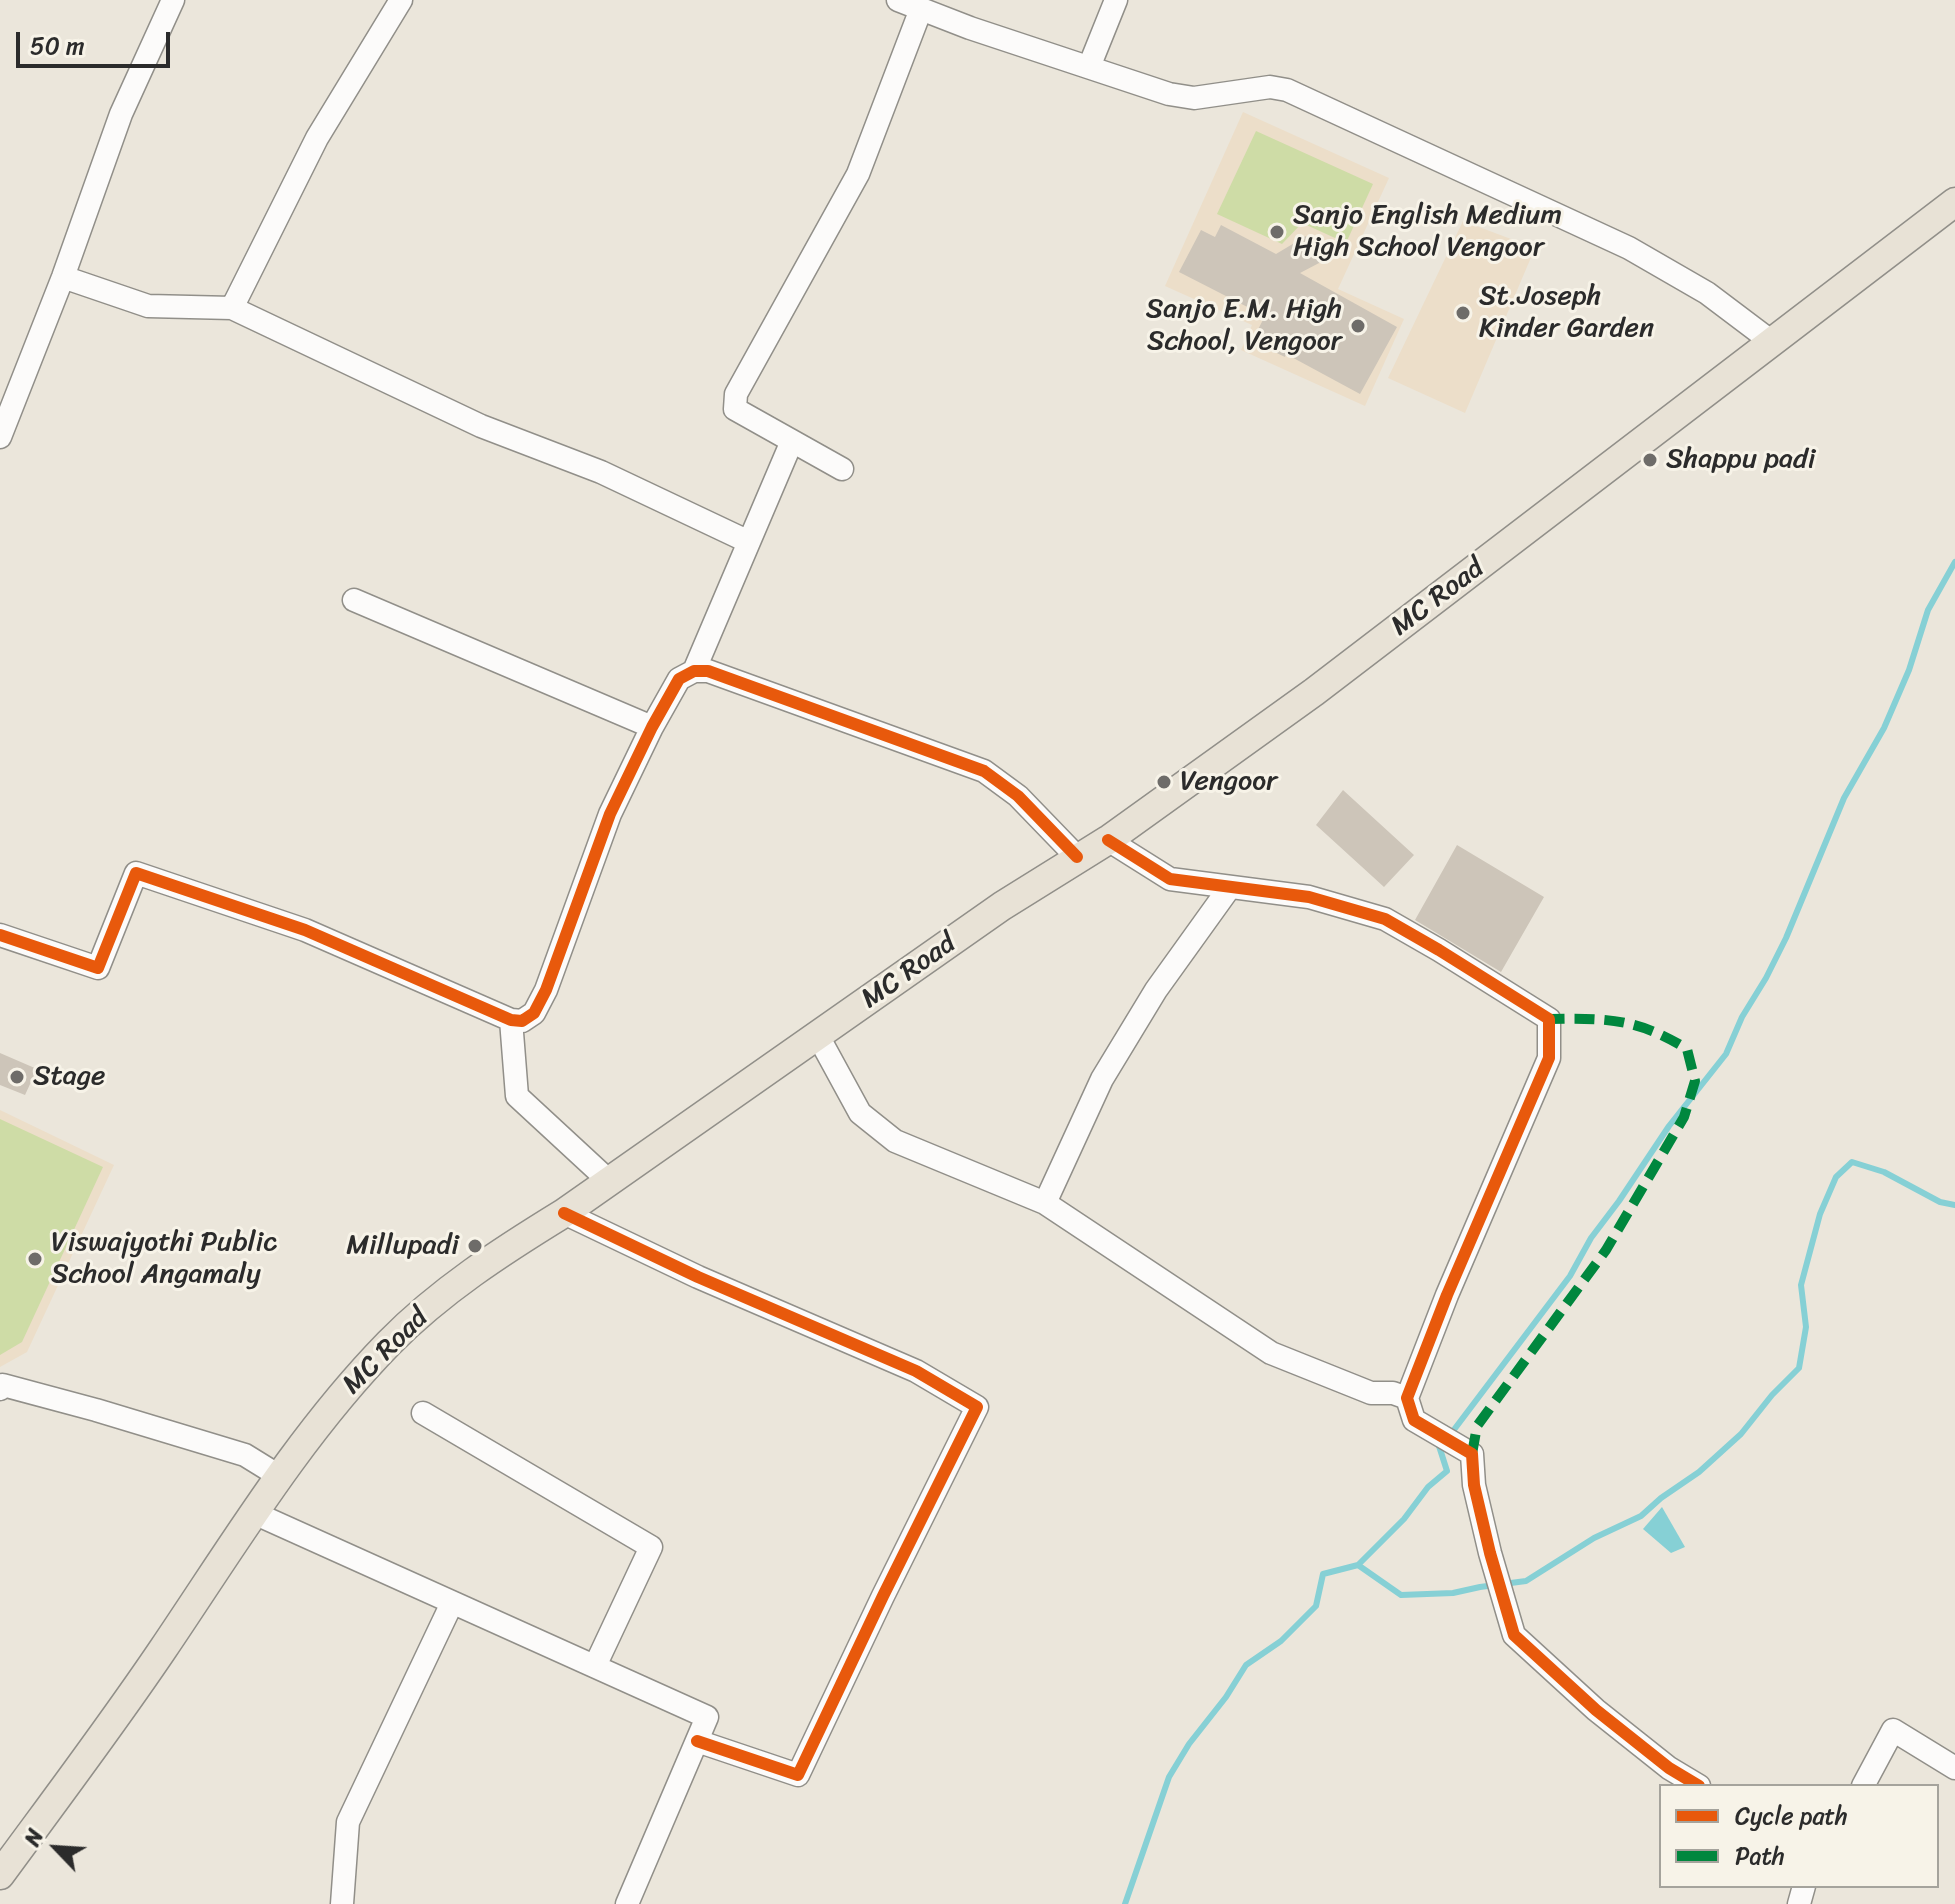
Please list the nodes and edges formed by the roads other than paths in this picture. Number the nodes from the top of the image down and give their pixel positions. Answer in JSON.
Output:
{"nodes":[{"id":1,"x":173,"y":0,"type":"edge"},
{"id":2,"x":401,"y":0,"type":"edge"},
{"id":3,"x":898,"y":0,"type":"edge"},
{"id":4,"x":1116,"y":0,"type":"edge"},
{"id":5,"x":921,"y":9,"type":"junction"},
{"id":6,"x":1089,"y":67,"type":"junction"},
{"id":7,"x":1955,"y":202,"type":"edge"},
{"id":8,"x":63,"y":277,"type":"junction"},
{"id":9,"x":232,"y":308,"type":"junction"},
{"id":10,"x":1772,"y":342,"type":"junction"},
{"id":11,"x":0,"y":437,"type":"edge"},
{"id":12,"x":792,"y":441,"type":"junction"},
{"id":13,"x":842,"y":469,"type":"dead end"},
{"id":14,"x":749,"y":542,"type":"junction"},
{"id":15,"x":354,"y":600,"type":"dead end"},
{"id":16,"x":694,"y":671,"type":"junction"},
{"id":17,"x":652,"y":727,"type":"junction"},
{"id":18,"x":1108,"y":840,"type":"junction"},
{"id":19,"x":1077,"y":857,"type":"junction"},
{"id":20,"x":1230,"y":887,"type":"junction"},
{"id":21,"x":0,"y":935,"type":"edge"},
{"id":22,"x":511,"y":1020,"type":"junction"},
{"id":23,"x":818,"y":1036,"type":"junction"},
{"id":24,"x":609,"y":1181,"type":"junction"},
{"id":25,"x":1045,"y":1203,"type":"junction"},
{"id":26,"x":564,"y":1213,"type":"junction"},
{"id":27,"x":0,"y":1389,"type":"edge"},
{"id":28,"x":1407,"y":1398,"type":"junction"},
{"id":29,"x":423,"y":1413,"type":"dead end"},
{"id":30,"x":279,"y":1476,"type":"junction"},
{"id":31,"x":254,"y":1513,"type":"junction"},
{"id":32,"x":452,"y":1603,"type":"junction"},
{"id":33,"x":595,"y":1666,"type":"junction"},
{"id":34,"x":697,"y":1741,"type":"junction"},
{"id":35,"x":1955,"y":1768,"type":"edge"},
{"id":36,"x":1696,"y":1784,"type":"edge"},
{"id":37,"x":1864,"y":1784,"type":"edge"},
{"id":38,"x":0,"y":1875,"type":"edge"},
{"id":39,"x":342,"y":1904,"type":"edge"},
{"id":40,"x":627,"y":1904,"type":"edge"}],
"edges":[{"from":1,"to":8,"type":"street"},
{"from":2,"to":9,"type":"street"},
{"from":3,"to":5,"type":"street"},
{"from":4,"to":6,"type":"street"},
{"from":5,"to":6,"type":"street"},
{"from":5,"to":12,"type":"street"},
{"from":6,"to":10,"type":"street"},
{"from":7,"to":10,"type":"main road","name":"MC Road"},
{"from":8,"to":9,"type":"street"},
{"from":8,"to":11,"type":"street"},
{"from":9,"to":14,"type":"street"},
{"from":10,"to":18,"type":"main road","name":"MC Road"},
{"from":12,"to":13,"type":"street"},
{"from":12,"to":14,"type":"street"},
{"from":14,"to":16,"type":"street"},
{"from":15,"to":17,"type":"street"},
{"from":16,"to":17,"type":"street"},
{"from":16,"to":19,"type":"street"},
{"from":17,"to":22,"type":"street"},
{"from":18,"to":19,"type":"main road","name":"MC Road"},
{"from":18,"to":20,"type":"street"},
{"from":19,"to":23,"type":"main road","name":"MC Road"},
{"from":20,"to":25,"type":"street"},
{"from":20,"to":28,"type":"street"},
{"from":21,"to":22,"type":"street"},
{"from":22,"to":24,"type":"street"},
{"from":23,"to":24,"type":"main road","name":"MC Road"},
{"from":23,"to":25,"type":"street"},
{"from":24,"to":26,"type":"main road","name":"MC Road"},
{"from":25,"to":28,"type":"street"},
{"from":26,"to":30,"type":"main road","name":"MC Road"},
{"from":26,"to":34,"type":"street"},
{"from":27,"to":30,"type":"street"},
{"from":28,"to":36,"type":"street"},
{"from":29,"to":33,"type":"street"},
{"from":30,"to":31,"type":"main road","name":"MC Road"},
{"from":31,"to":32,"type":"street"},
{"from":31,"to":38,"type":"main road","name":"MC Road"},
{"from":32,"to":33,"type":"street"},
{"from":32,"to":39,"type":"street"},
{"from":33,"to":34,"type":"street"},
{"from":34,"to":40,"type":"street"},
{"from":35,"to":37,"type":"street"}]}
